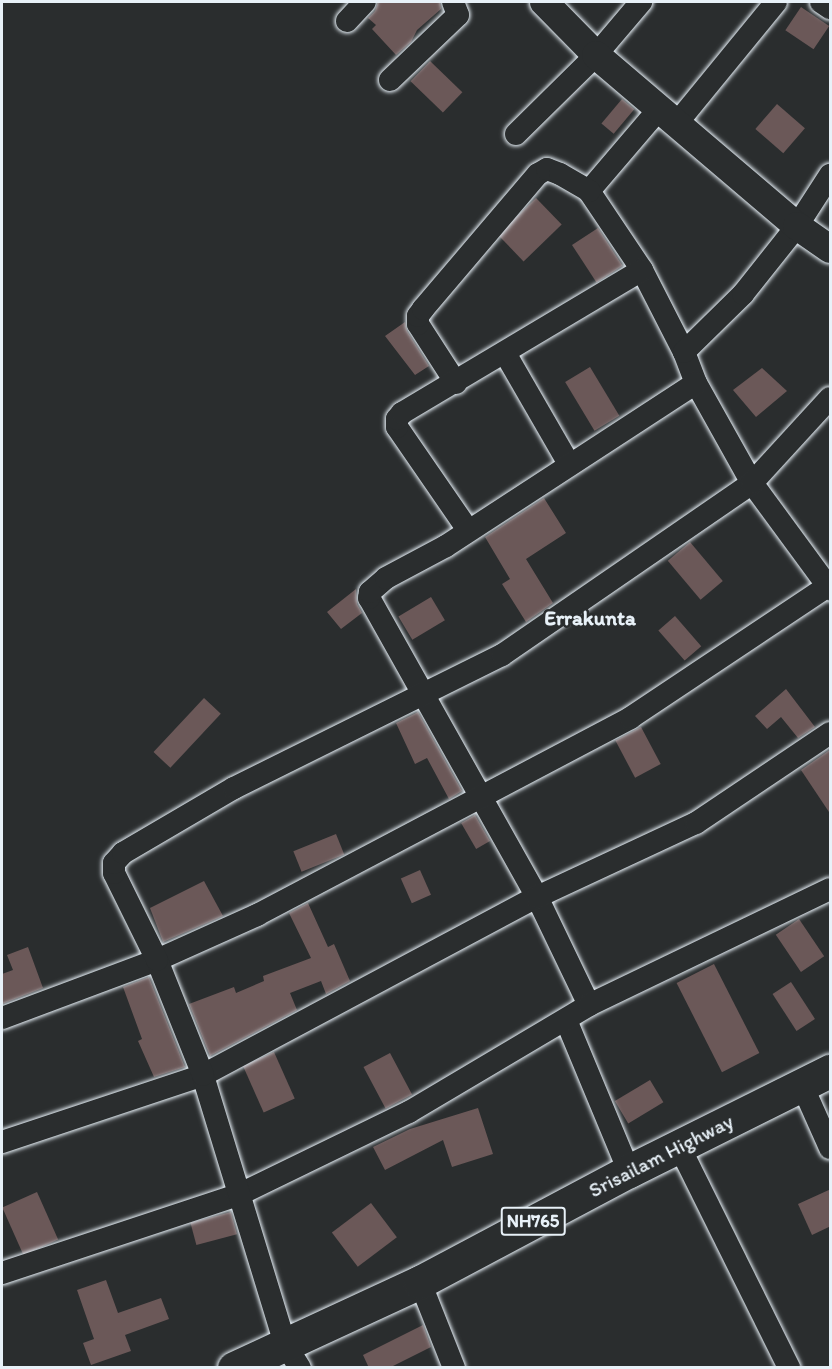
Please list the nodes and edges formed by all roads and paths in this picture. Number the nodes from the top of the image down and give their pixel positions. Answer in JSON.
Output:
{"nodes":[{"id":1,"x":365,"y":2,"type":"edge"},
{"id":2,"x":453,"y":2,"type":"edge"},
{"id":3,"x":544,"y":2,"type":"edge"},
{"id":4,"x":641,"y":2,"type":"edge"},
{"id":5,"x":776,"y":2,"type":"edge"},
{"id":6,"x":821,"y":2,"type":"edge"},
{"id":7,"x":831,"y":9,"type":"edge"},
{"id":8,"x":346,"y":21,"type":"dead end"},
{"id":9,"x":596,"y":54,"type":"junction"},
{"id":10,"x":390,"y":80,"type":"dead end"},
{"id":11,"x":668,"y":116,"type":"junction"},
{"id":12,"x":516,"y":134,"type":"dead end"},
{"id":13,"x":831,"y":175,"type":"edge"},
{"id":14,"x":589,"y":191,"type":"junction"},
{"id":15,"x":797,"y":226,"type":"junction"},
{"id":16,"x":831,"y":249,"type":"edge"},
{"id":17,"x":642,"y":270,"type":"junction"},
{"id":18,"x":684,"y":352,"type":"junction"},
{"id":19,"x":506,"y":353,"type":"junction"},
{"id":20,"x":456,"y":383,"type":"junction"},
{"id":21,"x":696,"y":383,"type":"junction"},
{"id":22,"x":831,"y":398,"type":"edge"},
{"id":23,"x":569,"y":464,"type":"junction"},
{"id":24,"x":752,"y":483,"type":"junction"},
{"id":25,"x":468,"y":530,"type":"junction"},
{"id":26,"x":829,"y":587,"type":"edge"},
{"id":27,"x":424,"y":692,"type":"junction"},
{"id":28,"x":831,"y":733,"type":"edge"},
{"id":29,"x":479,"y":796,"type":"junction"},
{"id":30,"x":831,"y":889,"type":"edge"},
{"id":31,"x":537,"y":897,"type":"junction"},
{"id":32,"x":157,"y":960,"type":"junction"},
{"id":33,"x":589,"y":1005,"type":"junction"},
{"id":34,"x":2,"y":1018,"type":"edge"},
{"id":35,"x":566,"y":1020,"type":"junction"},
{"id":36,"x":831,"y":1071,"type":"edge"},
{"id":37,"x":203,"y":1075,"type":"junction"},
{"id":38,"x":802,"y":1085,"type":"junction"},
{"id":39,"x":2,"y":1142,"type":"edge"},
{"id":40,"x":679,"y":1146,"type":"junction"},
{"id":41,"x":831,"y":1148,"type":"edge"},
{"id":42,"x":629,"y":1171,"type":"junction"},
{"id":43,"x":238,"y":1195,"type":"junction"},
{"id":44,"x":2,"y":1272,"type":"edge"},
{"id":45,"x":420,"y":1282,"type":"junction"},
{"id":46,"x":292,"y":1356,"type":"edge"},
{"id":47,"x":780,"y":1364,"type":"edge"},
{"id":48,"x":234,"y":1368,"type":"edge"},
{"id":49,"x":454,"y":1368,"type":"edge"}],
"edges":[{"from":1,"to":8,"type":"street"},
{"from":2,"to":10,"type":"street"},
{"from":3,"to":9,"type":"street"},
{"from":4,"to":9,"type":"street"},
{"from":5,"to":11,"type":"street"},
{"from":6,"to":7,"type":"street"},
{"from":9,"to":11,"type":"street"},
{"from":9,"to":12,"type":"street"},
{"from":11,"to":14,"type":"street"},
{"from":11,"to":15,"type":"street"},
{"from":13,"to":15,"type":"street"},
{"from":14,"to":17,"type":"street"},
{"from":14,"to":20,"type":"street"},
{"from":15,"to":16,"type":"street"},
{"from":15,"to":18,"type":"street"},
{"from":17,"to":18,"type":"street"},
{"from":17,"to":19,"type":"street"},
{"from":18,"to":21,"type":"street"},
{"from":19,"to":20,"type":"street"},
{"from":19,"to":23,"type":"street"},
{"from":20,"to":25,"type":"street"},
{"from":21,"to":23,"type":"street"},
{"from":21,"to":24,"type":"street"},
{"from":22,"to":24,"type":"street"},
{"from":23,"to":25,"type":"street"},
{"from":24,"to":26,"type":"street"},
{"from":24,"to":27,"type":"street"},
{"from":25,"to":27,"type":"street"},
{"from":26,"to":29,"type":"street"},
{"from":27,"to":29,"type":"street"},
{"from":27,"to":32,"type":"street"},
{"from":28,"to":31,"type":"street"},
{"from":29,"to":31,"type":"street"},
{"from":29,"to":32,"type":"street"},
{"from":30,"to":33,"type":"street"},
{"from":31,"to":33,"type":"street"},
{"from":31,"to":37,"type":"street"},
{"from":32,"to":34,"type":"street"},
{"from":32,"to":37,"type":"street"},
{"from":33,"to":35,"type":"street"},
{"from":35,"to":42,"type":"street"},
{"from":35,"to":43,"type":"street"},
{"from":36,"to":38,"type":"highway","name":"Srisailam Highway","number":"NH765"},
{"from":37,"to":39,"type":"street"},
{"from":37,"to":43,"type":"street"},
{"from":38,"to":40,"type":"highway","name":"Srisailam Highway","number":"NH765"},
{"from":38,"to":41,"type":"street"},
{"from":40,"to":42,"type":"highway","name":"Srisailam Highway","number":"NH765"},
{"from":40,"to":47,"type":"street"},
{"from":42,"to":45,"type":"highway","name":"Srisailam Highway","number":"NH765"},
{"from":43,"to":44,"type":"street"},
{"from":43,"to":46,"type":"street"},
{"from":45,"to":46,"type":"highway","name":"Srisailam Highway","number":"NH765"},
{"from":45,"to":49,"type":"street"},
{"from":46,"to":48,"type":"highway","name":"Srisailam Highway","number":"NH765"}]}
